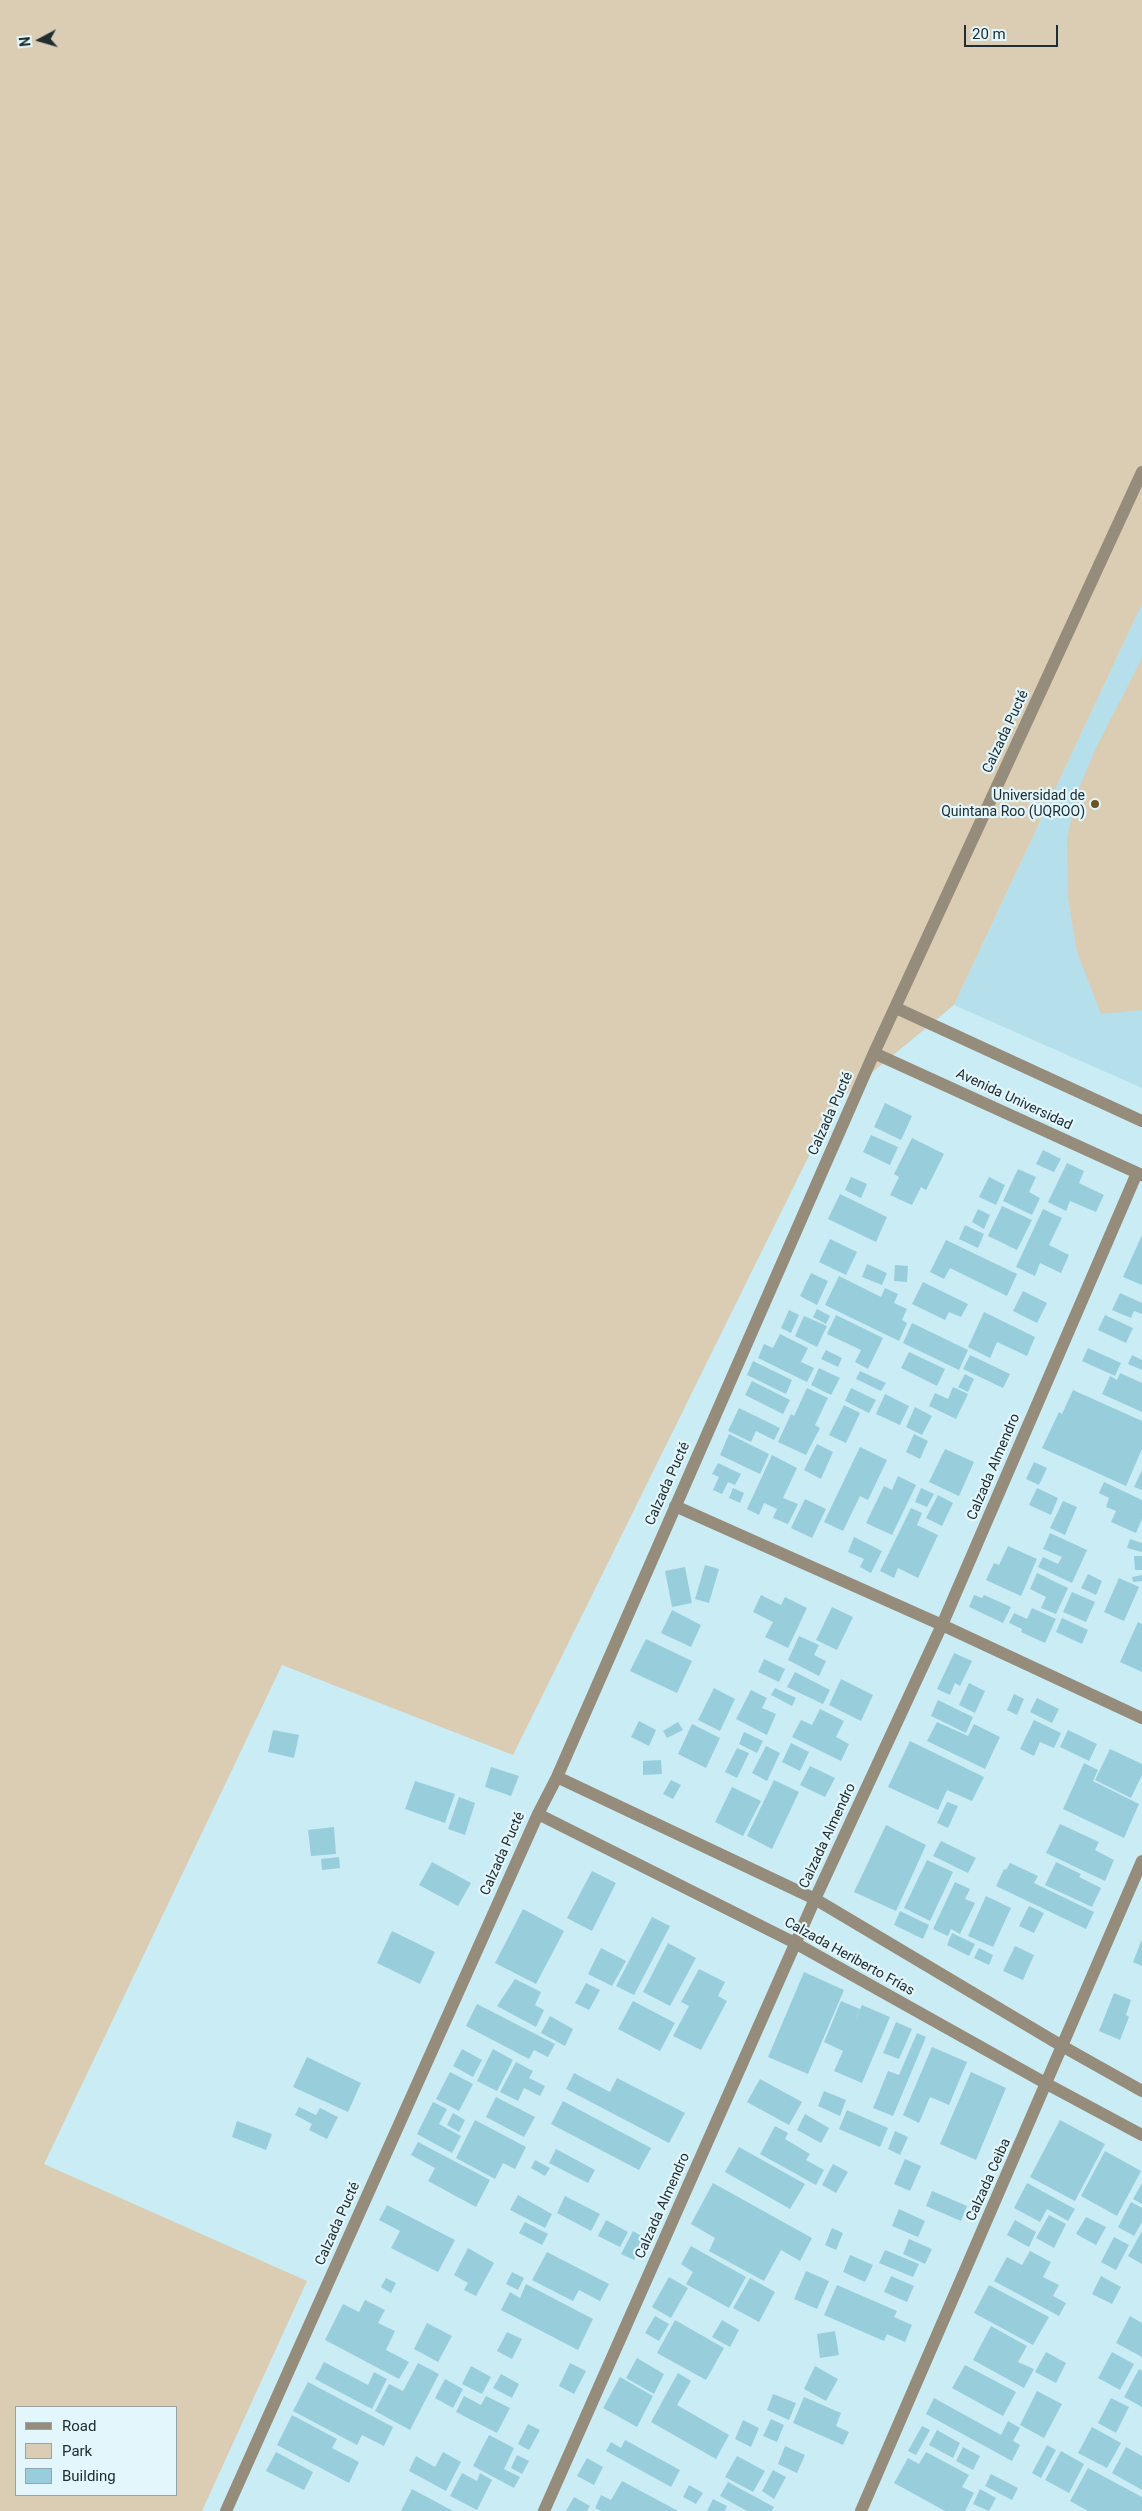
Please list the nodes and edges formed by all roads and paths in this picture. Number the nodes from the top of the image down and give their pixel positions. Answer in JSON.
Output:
{"nodes":[{"id":1,"x":1142,"y":472,"type":"edge"},
{"id":2,"x":896,"y":1008,"type":"junction"},
{"id":3,"x":874,"y":1053,"type":"junction"},
{"id":4,"x":1142,"y":1122,"type":"edge"},
{"id":5,"x":1139,"y":1174,"type":"edge"},
{"id":6,"x":675,"y":1506,"type":"junction"},
{"id":7,"x":942,"y":1624,"type":"junction"},
{"id":8,"x":1142,"y":1718,"type":"edge"},
{"id":9,"x":557,"y":1777,"type":"junction"},
{"id":10,"x":538,"y":1814,"type":"junction"},
{"id":11,"x":1142,"y":1861,"type":"edge"},
{"id":12,"x":815,"y":1899,"type":"junction"},
{"id":13,"x":795,"y":1943,"type":"junction"},
{"id":14,"x":1062,"y":2046,"type":"junction"},
{"id":15,"x":1047,"y":2084,"type":"junction"},
{"id":16,"x":1142,"y":2091,"type":"edge"},
{"id":17,"x":1142,"y":2135,"type":"edge"},
{"id":18,"x":226,"y":2511,"type":"edge"},
{"id":19,"x":544,"y":2511,"type":"edge"},
{"id":20,"x":861,"y":2511,"type":"edge"}],
"edges":[{"from":1,"to":2,"type":"street","name":"Calzada Pucté"},
{"from":2,"to":3,"type":"street","name":"Calzada Pucté"},
{"from":2,"to":4,"type":"street"},
{"from":3,"to":5,"type":"street","name":"Avenida Universidad"},
{"from":3,"to":6,"type":"street","name":"Calzada Pucté"},
{"from":5,"to":7,"type":"street","name":"Calzada Almendro"},
{"from":6,"to":7,"type":"street"},
{"from":6,"to":9,"type":"street","name":"Calzada Pucté"},
{"from":7,"to":8,"type":"street"},
{"from":7,"to":12,"type":"street","name":"Calzada Almendro"},
{"from":9,"to":10,"type":"street","name":"Calzada Pucté"},
{"from":9,"to":12,"type":"street"},
{"from":10,"to":13,"type":"street","name":"Calzada Heriberto Frías"},
{"from":10,"to":18,"type":"street","name":"Calzada Pucté"},
{"from":11,"to":14,"type":"street","name":"Calzada Ceiba"},
{"from":12,"to":13,"type":"street","name":"Calzada Almendro"},
{"from":12,"to":14,"type":"street"},
{"from":13,"to":15,"type":"street","name":"Calzada Heriberto Frías"},
{"from":13,"to":19,"type":"street","name":"Calzada Almendro"},
{"from":14,"to":15,"type":"street","name":"Calzada Ceiba"},
{"from":14,"to":16,"type":"street"},
{"from":15,"to":17,"type":"street","name":"Calzada Heriberto Frías"},
{"from":15,"to":20,"type":"street","name":"Calzada Ceiba"}]}
